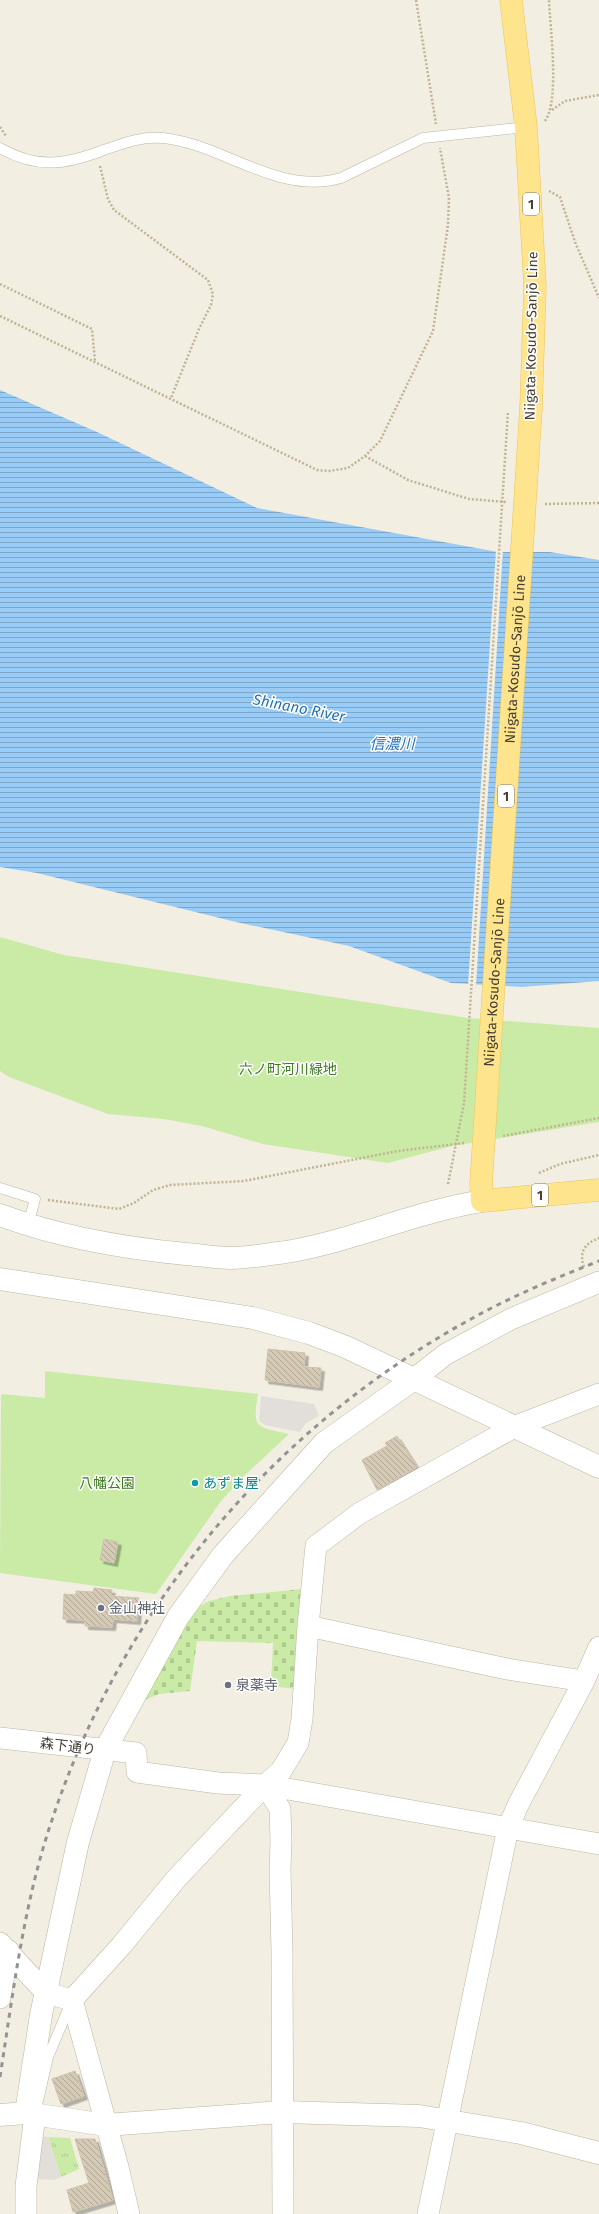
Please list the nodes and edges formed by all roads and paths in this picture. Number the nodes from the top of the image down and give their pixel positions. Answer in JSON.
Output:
{"nodes":[{"id":1,"x":416,"y":0,"type":"edge"},
{"id":2,"x":511,"y":0,"type":"edge"},
{"id":3,"x":549,"y":0,"type":"edge"},
{"id":4,"x":599,"y":95,"type":"edge"},
{"id":5,"x":552,"y":110,"type":"junction"},
{"id":6,"x":0,"y":127,"type":"edge"},
{"id":7,"x":526,"y":127,"type":"junction"},
{"id":8,"x":438,"y":135,"type":"junction"},
{"id":9,"x":8,"y":138,"type":"dead end"},
{"id":10,"x":0,"y":148,"type":"edge"},
{"id":11,"x":97,"y":153,"type":"junction"},
{"id":12,"x":530,"y":180,"type":"junction"},
{"id":13,"x":0,"y":284,"type":"edge"},
{"id":14,"x":599,"y":287,"type":"edge"},
{"id":15,"x":595,"y":288,"type":"junction"},
{"id":16,"x":599,"y":298,"type":"edge"},
{"id":17,"x":0,"y":316,"type":"edge"},
{"id":18,"x":96,"y":361,"type":"junction"},
{"id":19,"x":171,"y":398,"type":"junction"},
{"id":20,"x":508,"y":411,"type":"dead end"},
{"id":21,"x":365,"y":456,"type":"junction"},
{"id":22,"x":508,"y":502,"type":"dead end"},
{"id":23,"x":599,"y":503,"type":"edge"},
{"id":24,"x":540,"y":504,"type":"dead end"},
{"id":25,"x":599,"y":1118,"type":"edge"},
{"id":26,"x":498,"y":1137,"type":"dead end"},
{"id":27,"x":468,"y":1143,"type":"dead end"},
{"id":28,"x":599,"y":1155,"type":"edge"},
{"id":29,"x":539,"y":1173,"type":"dead end"},
{"id":30,"x":448,"y":1184,"type":"dead end"},
{"id":31,"x":0,"y":1188,"type":"edge"},
{"id":32,"x":599,"y":1190,"type":"edge"},
{"id":33,"x":481,"y":1193,"type":"junction"},
{"id":34,"x":34,"y":1199,"type":"junction"},
{"id":35,"x":0,"y":1215,"type":"edge"},
{"id":36,"x":28,"y":1225,"type":"junction"},
{"id":37,"x":599,"y":1238,"type":"edge"},
{"id":38,"x":0,"y":1279,"type":"edge"},
{"id":39,"x":595,"y":1283,"type":"edge"},
{"id":40,"x":414,"y":1379,"type":"junction"},
{"id":41,"x":599,"y":1394,"type":"edge"},
{"id":42,"x":516,"y":1426,"type":"junction"},
{"id":43,"x":599,"y":1467,"type":"edge"},
{"id":44,"x":308,"y":1626,"type":"junction"},
{"id":45,"x":599,"y":1647,"type":"edge"},
{"id":46,"x":584,"y":1682,"type":"junction"},
{"id":47,"x":0,"y":1738,"type":"edge"},
{"id":48,"x":105,"y":1750,"type":"junction"},
{"id":49,"x":265,"y":1785,"type":"junction"},
{"id":50,"x":508,"y":1828,"type":"junction"},
{"id":51,"x":599,"y":1844,"type":"edge"},
{"id":52,"x":4,"y":1947,"type":"edge"},
{"id":53,"x":46,"y":1993,"type":"junction"},
{"id":54,"x":0,"y":1998,"type":"edge"},
{"id":55,"x":72,"y":2000,"type":"junction"},
{"id":56,"x":282,"y":2112,"type":"junction"},
{"id":57,"x":30,"y":2114,"type":"junction"},
{"id":58,"x":0,"y":2115,"type":"edge"},
{"id":59,"x":447,"y":2122,"type":"junction"},
{"id":60,"x":106,"y":2125,"type":"junction"},
{"id":61,"x":599,"y":2153,"type":"edge"},
{"id":62,"x":26,"y":2214,"type":"edge"},
{"id":63,"x":129,"y":2214,"type":"edge"},
{"id":64,"x":283,"y":2214,"type":"edge"},
{"id":65,"x":428,"y":2214,"type":"edge"}],
"edges":[{"from":1,"to":8,"type":"path"},
{"from":2,"to":7,"type":"main road","name":"Niigata-Kosudo-Sanjō Line","number":"1"},
{"from":3,"to":5,"type":"path"},
{"from":4,"to":5,"type":"path"},
{"from":5,"to":7,"type":"path"},
{"from":6,"to":9,"type":"path"},
{"from":7,"to":8,"type":"lane"},
{"from":7,"to":12,"type":"main road","name":"Niigata-Kosudo-Sanjō Line","number":"1"},
{"from":8,"to":11,"type":"lane"},
{"from":8,"to":21,"type":"path"},
{"from":10,"to":11,"type":"lane"},
{"from":11,"to":19,"type":"path"},
{"from":12,"to":15,"type":"path"},
{"from":12,"to":33,"type":"main road","name":"Niigata-Kosudo-Sanjō Line","number":"1","bridge":true},
{"from":13,"to":18,"type":"path"},
{"from":14,"to":15,"type":"path"},
{"from":15,"to":16,"type":"path"},
{"from":17,"to":18,"type":"path"},
{"from":18,"to":19,"type":"path"},
{"from":19,"to":21,"type":"path"},
{"from":20,"to":30,"type":"path","bridge":true},
{"from":21,"to":22,"type":"path"},
{"from":23,"to":24,"type":"path"},
{"from":25,"to":26,"type":"path"},
{"from":27,"to":34,"type":"path"},
{"from":28,"to":29,"type":"path"},
{"from":31,"to":34,"type":"lane"},
{"from":32,"to":33,"type":"main road","number":"1"},
{"from":33,"to":36,"type":"street"},
{"from":34,"to":36,"type":"lane"},
{"from":35,"to":36,"type":"street"},
{"from":37,"to":39,"type":"path"},
{"from":38,"to":40,"type":"street"},
{"from":39,"to":40,"type":"street"},
{"from":40,"to":42,"type":"street"},
{"from":40,"to":48,"type":"street"},
{"from":41,"to":42,"type":"street"},
{"from":42,"to":43,"type":"street"},
{"from":42,"to":44,"type":"street"},
{"from":44,"to":46,"type":"street"},
{"from":44,"to":49,"type":"street"},
{"from":45,"to":46,"type":"street"},
{"from":46,"to":50,"type":"street"},
{"from":47,"to":48,"type":"street","name":"森下通り"},
{"from":48,"to":49,"type":"street","name":"森下通り"},
{"from":48,"to":53,"type":"street"},
{"from":49,"to":50,"type":"street"},
{"from":49,"to":55,"type":"street"},
{"from":49,"to":56,"type":"street"},
{"from":50,"to":51,"type":"street"},
{"from":50,"to":59,"type":"street"},
{"from":52,"to":53,"type":"street"},
{"from":52,"to":54,"type":"street"},
{"from":53,"to":55,"type":"street"},
{"from":53,"to":57,"type":"street"},
{"from":55,"to":57,"type":"lane"},
{"from":55,"to":60,"type":"street"},
{"from":56,"to":59,"type":"street"},
{"from":56,"to":60,"type":"street"},
{"from":56,"to":64,"type":"street"},
{"from":57,"to":58,"type":"street"},
{"from":57,"to":60,"type":"street"},
{"from":57,"to":62,"type":"street"},
{"from":59,"to":61,"type":"street"},
{"from":59,"to":65,"type":"street"},
{"from":60,"to":63,"type":"street"}]}
